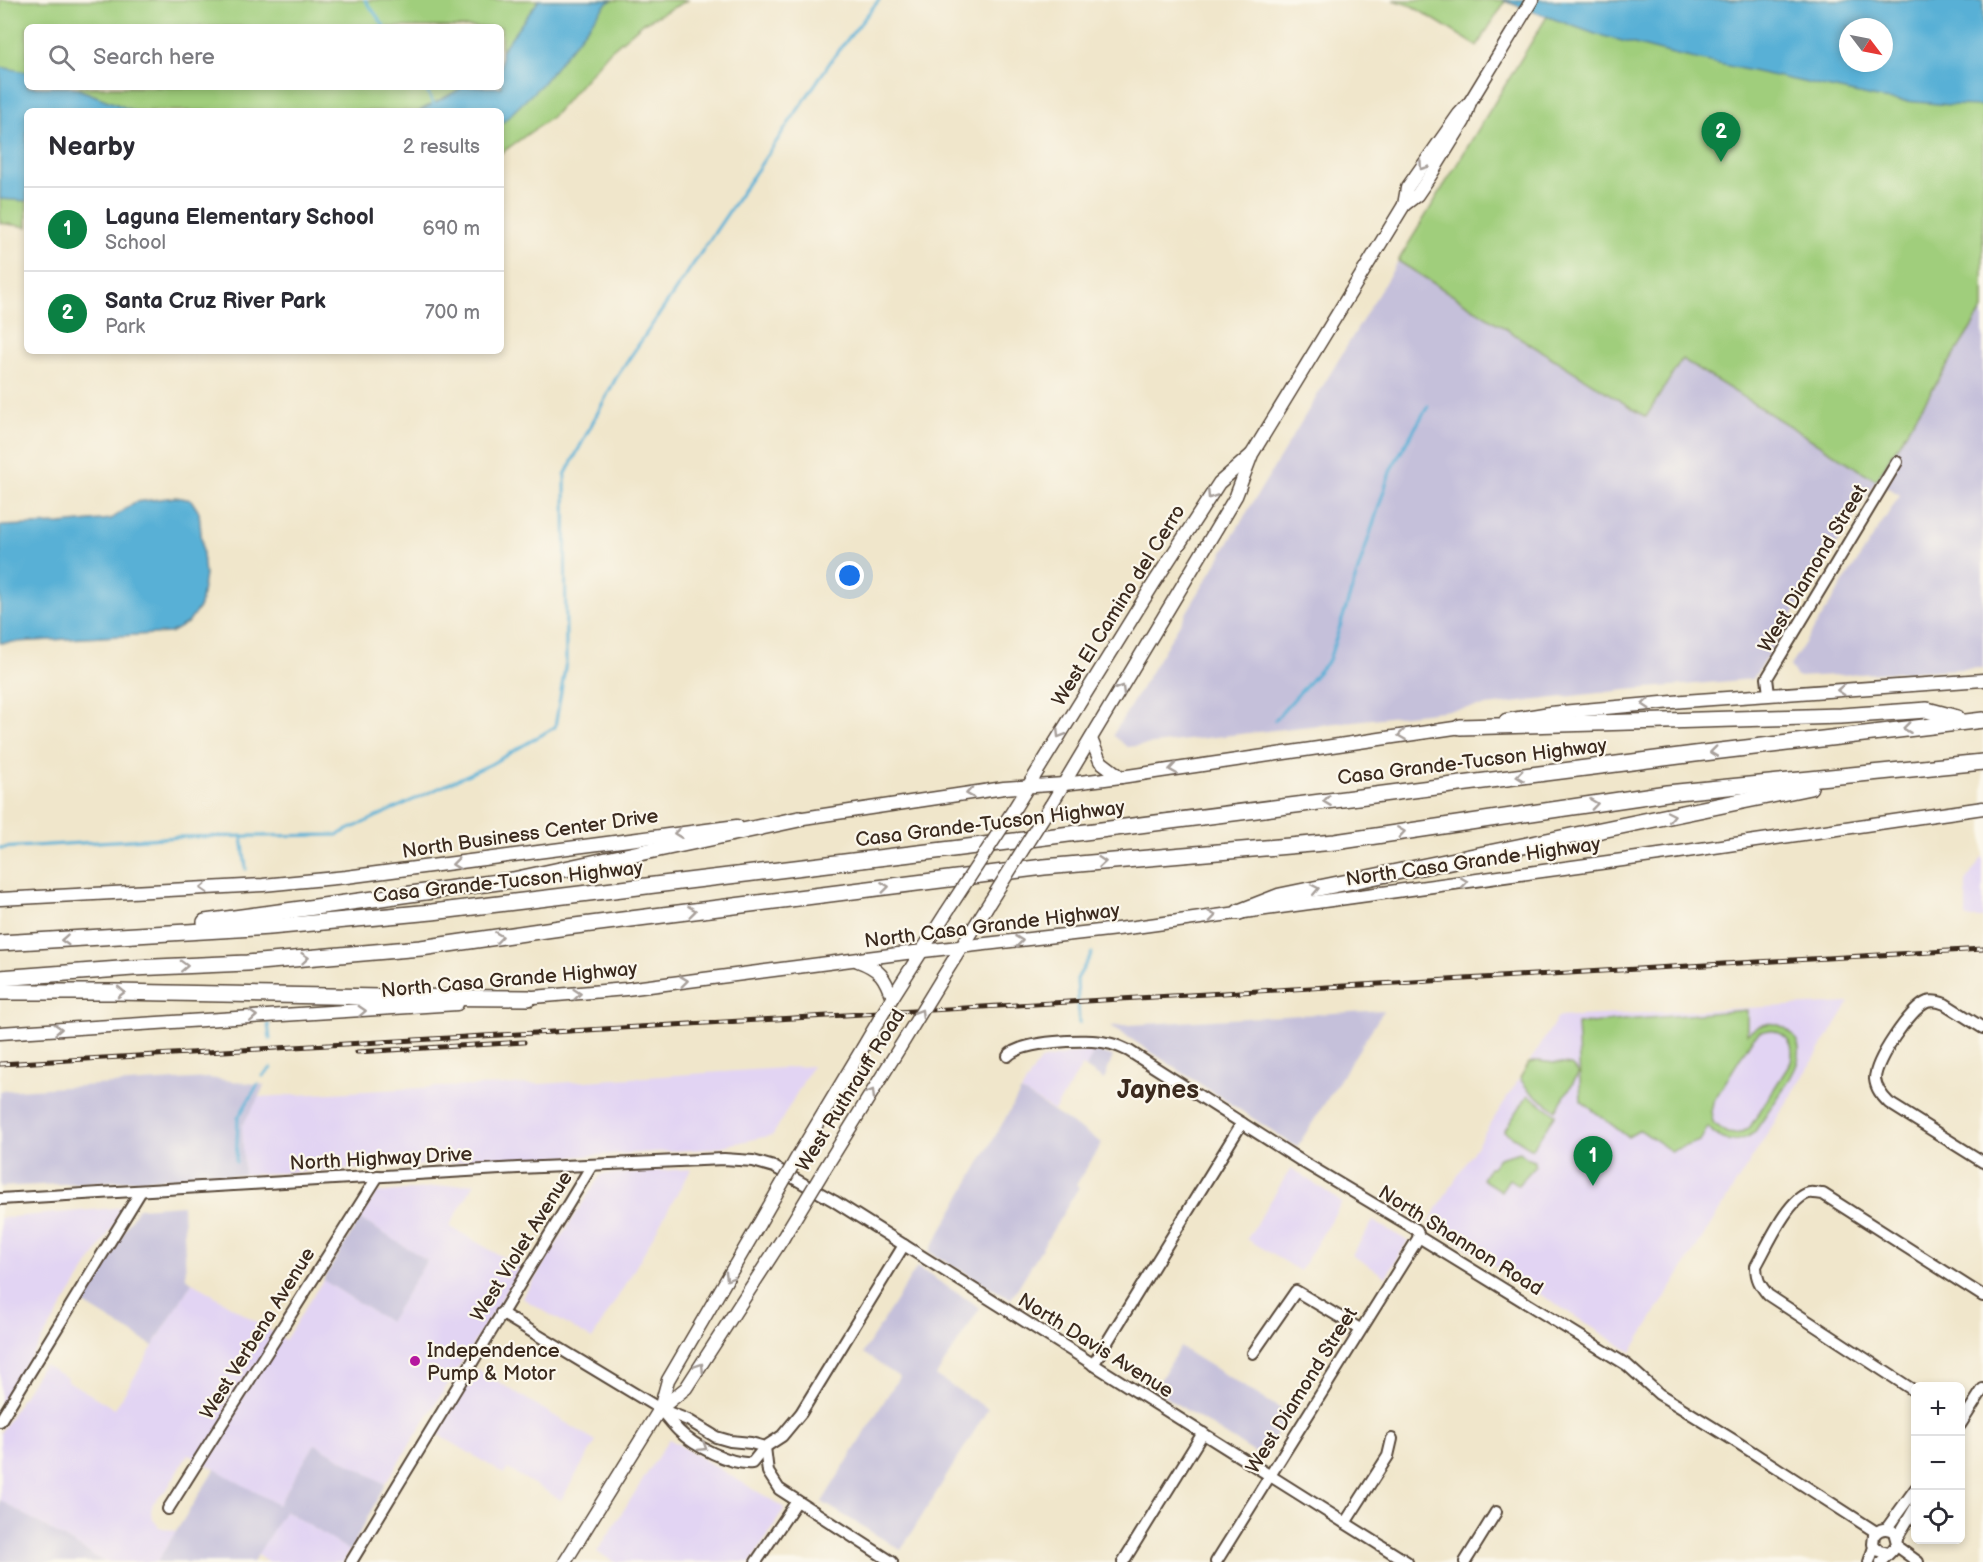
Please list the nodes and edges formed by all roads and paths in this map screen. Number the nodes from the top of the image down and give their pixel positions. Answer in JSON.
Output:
{"nodes":[{"id":1,"x":1532,"y":0,"type":"edge"},
{"id":2,"x":1252,"y":454,"type":"junction"},
{"id":3,"x":1897,"y":462,"type":"dead end"},
{"id":4,"x":1983,"y":680,"type":"edge"},
{"id":5,"x":1769,"y":694,"type":"junction"},
{"id":6,"x":1983,"y":720,"type":"edge"},
{"id":7,"x":1965,"y":721,"type":"junction"},
{"id":8,"x":1460,"y":727,"type":"junction"},
{"id":9,"x":1091,"y":739,"type":"junction"},
{"id":10,"x":1983,"y":762,"type":"edge"},
{"id":11,"x":1868,"y":773,"type":"junction"},
{"id":12,"x":1121,"y":777,"type":"junction"},
{"id":13,"x":1064,"y":784,"type":"junction"},
{"id":14,"x":1028,"y":786,"type":"junction"},
{"id":15,"x":1983,"y":808,"type":"edge"},
{"id":16,"x":799,"y":819,"type":"junction"},
{"id":17,"x":0,"y":899,"type":"edge"},
{"id":18,"x":1239,"y":912,"type":"junction"},
{"id":19,"x":92,"y":938,"type":"junction"},
{"id":20,"x":0,"y":944,"type":"edge"},
{"id":21,"x":961,"y":948,"type":"junction"},
{"id":22,"x":921,"y":952,"type":"junction"},
{"id":23,"x":857,"y":961,"type":"junction"},
{"id":24,"x":0,"y":978,"type":"edge"},
{"id":25,"x":0,"y":992,"type":"edge"},
{"id":26,"x":893,"y":992,"type":"junction"},
{"id":27,"x":529,"y":998,"type":"junction"},
{"id":28,"x":1983,"y":1028,"type":"edge"},
{"id":29,"x":0,"y":1033,"type":"edge"},
{"id":30,"x":1008,"y":1056,"type":"dead end"},
{"id":31,"x":1242,"y":1123,"type":"junction"},
{"id":32,"x":1983,"y":1162,"type":"edge"},
{"id":33,"x":764,"y":1163,"type":"joint"},
{"id":34,"x":592,"y":1165,"type":"junction"},
{"id":35,"x":378,"y":1176,"type":"junction"},
{"id":36,"x":141,"y":1191,"type":"junction"},
{"id":37,"x":0,"y":1199,"type":"edge"},
{"id":38,"x":1419,"y":1237,"type":"junction"},
{"id":39,"x":904,"y":1245,"type":"junction"},
{"id":40,"x":1983,"y":1296,"type":"edge"},
{"id":41,"x":501,"y":1312,"type":"junction"},
{"id":42,"x":1360,"y":1329,"type":"junction"},
{"id":43,"x":1253,"y":1353,"type":"dead end"},
{"id":44,"x":1093,"y":1365,"type":"junction"},
{"id":45,"x":1911,"y":1389,"type":"edge"},
{"id":46,"x":1983,"y":1389,"type":"edge"},
{"id":47,"x":660,"y":1409,"type":"junction"},
{"id":48,"x":1965,"y":1417,"type":"edge"},
{"id":49,"x":0,"y":1421,"type":"edge"},
{"id":50,"x":1203,"y":1433,"type":"junction"},
{"id":51,"x":1392,"y":1439,"type":"dead end"},
{"id":52,"x":765,"y":1447,"type":"junction"},
{"id":53,"x":1269,"y":1475,"type":"junction"},
{"id":54,"x":1914,"y":1490,"type":"edge"},
{"id":55,"x":797,"y":1501,"type":"junction"},
{"id":56,"x":168,"y":1509,"type":"dead end"},
{"id":57,"x":1496,"y":1512,"type":"dead end"},
{"id":58,"x":1911,"y":1515,"type":"edge"},
{"id":59,"x":1345,"y":1523,"type":"junction"},
{"id":60,"x":1882,"y":1530,"type":"junction"},
{"id":61,"x":1894,"y":1546,"type":"junction"},
{"id":62,"x":1874,"y":1547,"type":"junction"},
{"id":63,"x":351,"y":1562,"type":"edge"},
{"id":64,"x":566,"y":1562,"type":"edge"},
{"id":65,"x":756,"y":1562,"type":"edge"},
{"id":66,"x":892,"y":1562,"type":"edge"},
{"id":67,"x":1123,"y":1562,"type":"edge"},
{"id":68,"x":1216,"y":1562,"type":"edge"},
{"id":69,"x":1407,"y":1562,"type":"edge"},
{"id":70,"x":1465,"y":1562,"type":"edge"},
{"id":71,"x":1869,"y":1562,"type":"edge"},
{"id":72,"x":1881,"y":1562,"type":"edge"},
{"id":73,"x":1918,"y":1562,"type":"edge"}],
"edges":[{"from":1,"to":2,"type":"main road","name":"West El Camino del Cerro"},
{"from":9,"to":2,"type":"main road","name":"West El Camino del Cerro","one_way":true},
{"from":2,"to":14,"type":"main road","name":"West El Camino del Cerro","one_way":true},
{"from":3,"to":5,"type":"street","name":"West Diamond Street"},
{"from":4,"to":5,"type":"main road","one_way":true},
{"from":5,"to":8,"type":"main road","one_way":true},
{"from":6,"to":7,"type":"highway","name":"Casa Grande-Tucson Highway"},
{"from":7,"to":8,"type":"highway"},
{"from":7,"to":19,"type":"highway","name":"Casa Grande-Tucson Highway","one_way":true},
{"from":8,"to":12,"type":"main road","one_way":true},
{"from":9,"to":12,"type":"main road"},
{"from":9,"to":13,"type":"main road","name":"West El Camino del Cerro"},
{"from":10,"to":11,"type":"highway"},
{"from":18,"to":11,"type":"highway","one_way":true},
{"from":24,"to":11,"type":"highway","one_way":true},
{"from":12,"to":13,"type":"main road"},
{"from":13,"to":14,"type":"main road","name":"North Business Center Drive"},
{"from":13,"to":21,"type":"main road","name":"West Ruthrauff Road","bridge":true},
{"from":14,"to":16,"type":"main road","name":"North Business Center Drive","one_way":true},
{"from":14,"to":22,"type":"main road","name":"West Ruthrauff Road","bridge":true},
{"from":18,"to":15,"type":"main road","name":"North Casa Grande Highway","one_way":true},
{"from":16,"to":17,"type":"main road","name":"North Business Center Drive","one_way":true},
{"from":16,"to":19,"type":"highway"},
{"from":21,"to":18,"type":"main road","name":"North Casa Grande Highway","one_way":true},
{"from":19,"to":20,"type":"highway","name":"Casa Grande-Tucson Highway","one_way":true},
{"from":21,"to":22,"type":"main road","name":"North Casa Grande Highway"},
{"from":47,"to":21,"type":"main road","name":"West Ruthrauff Road","one_way":true,"bridge":true},
{"from":22,"to":23,"type":"main road","name":"North Casa Grande Highway"},
{"from":22,"to":26,"type":"main road","name":"West Ruthrauff Road"},
{"from":23,"to":26,"type":"main road"},
{"from":27,"to":23,"type":"main road","name":"North Casa Grande Highway","one_way":true},
{"from":25,"to":27,"type":"highway","one_way":true},
{"from":26,"to":47,"type":"main road","name":"West Ruthrauff Road","one_way":true,"bridge":true},
{"from":29,"to":27,"type":"main road","name":"North Casa Grande Highway","one_way":true},
{"from":28,"to":32,"type":"street"},
{"from":30,"to":31,"type":"street","name":"North Shannon Road"},
{"from":31,"to":38,"type":"street","name":"North Shannon Road"},
{"from":31,"to":44,"type":"street"},
{"from":33,"to":34,"type":"street","name":"North Highway Drive"},
{"from":33,"to":39,"type":"street","name":"North Davis Avenue"},
{"from":34,"to":35,"type":"street","name":"North Highway Drive"},
{"from":34,"to":41,"type":"street","name":"West Violet Avenue"},
{"from":35,"to":36,"type":"street","name":"North Highway Drive"},
{"from":35,"to":56,"type":"street","name":"West Verbena Avenue"},
{"from":36,"to":37,"type":"street","name":"North Highway Drive"},
{"from":36,"to":49,"type":"street"},
{"from":38,"to":42,"type":"street","name":"West Diamond Street"},
{"from":38,"to":60,"type":"street","name":"North Shannon Road"},
{"from":39,"to":44,"type":"street","name":"North Davis Avenue"},
{"from":39,"to":52,"type":"street"},
{"from":40,"to":45,"type":"street"},
{"from":41,"to":47,"type":"street"},
{"from":41,"to":63,"type":"street","name":"West Violet Avenue"},
{"from":42,"to":43,"type":"street"},
{"from":42,"to":53,"type":"street","name":"West Diamond Street"},
{"from":44,"to":50,"type":"street","name":"North Davis Avenue"},
{"from":46,"to":48,"type":"street"},
{"from":47,"to":52,"type":"street"},
{"from":47,"to":52,"type":"street","one_way":true},
{"from":47,"to":64,"type":"main road","name":"West Ruthrauff Road"},
{"from":50,"to":53,"type":"street","name":"North Davis Avenue"},
{"from":50,"to":67,"type":"street"},
{"from":51,"to":59,"type":"street"},
{"from":52,"to":55,"type":"street"},
{"from":53,"to":59,"type":"street","name":"North Davis Avenue"},
{"from":53,"to":68,"type":"street","name":"West Diamond Street"},
{"from":54,"to":60,"type":"street"},
{"from":55,"to":65,"type":"street"},
{"from":55,"to":66,"type":"street"},
{"from":57,"to":70,"type":"street"},
{"from":58,"to":61,"type":"street"},
{"from":59,"to":69,"type":"street","name":"North Davis Avenue"},
{"from":60,"to":61,"type":"street"},
{"from":60,"to":62,"type":"street"},
{"from":61,"to":62,"type":"street"},
{"from":61,"to":72,"type":"street"},
{"from":61,"to":73,"type":"street"},
{"from":62,"to":71,"type":"street"}]}
